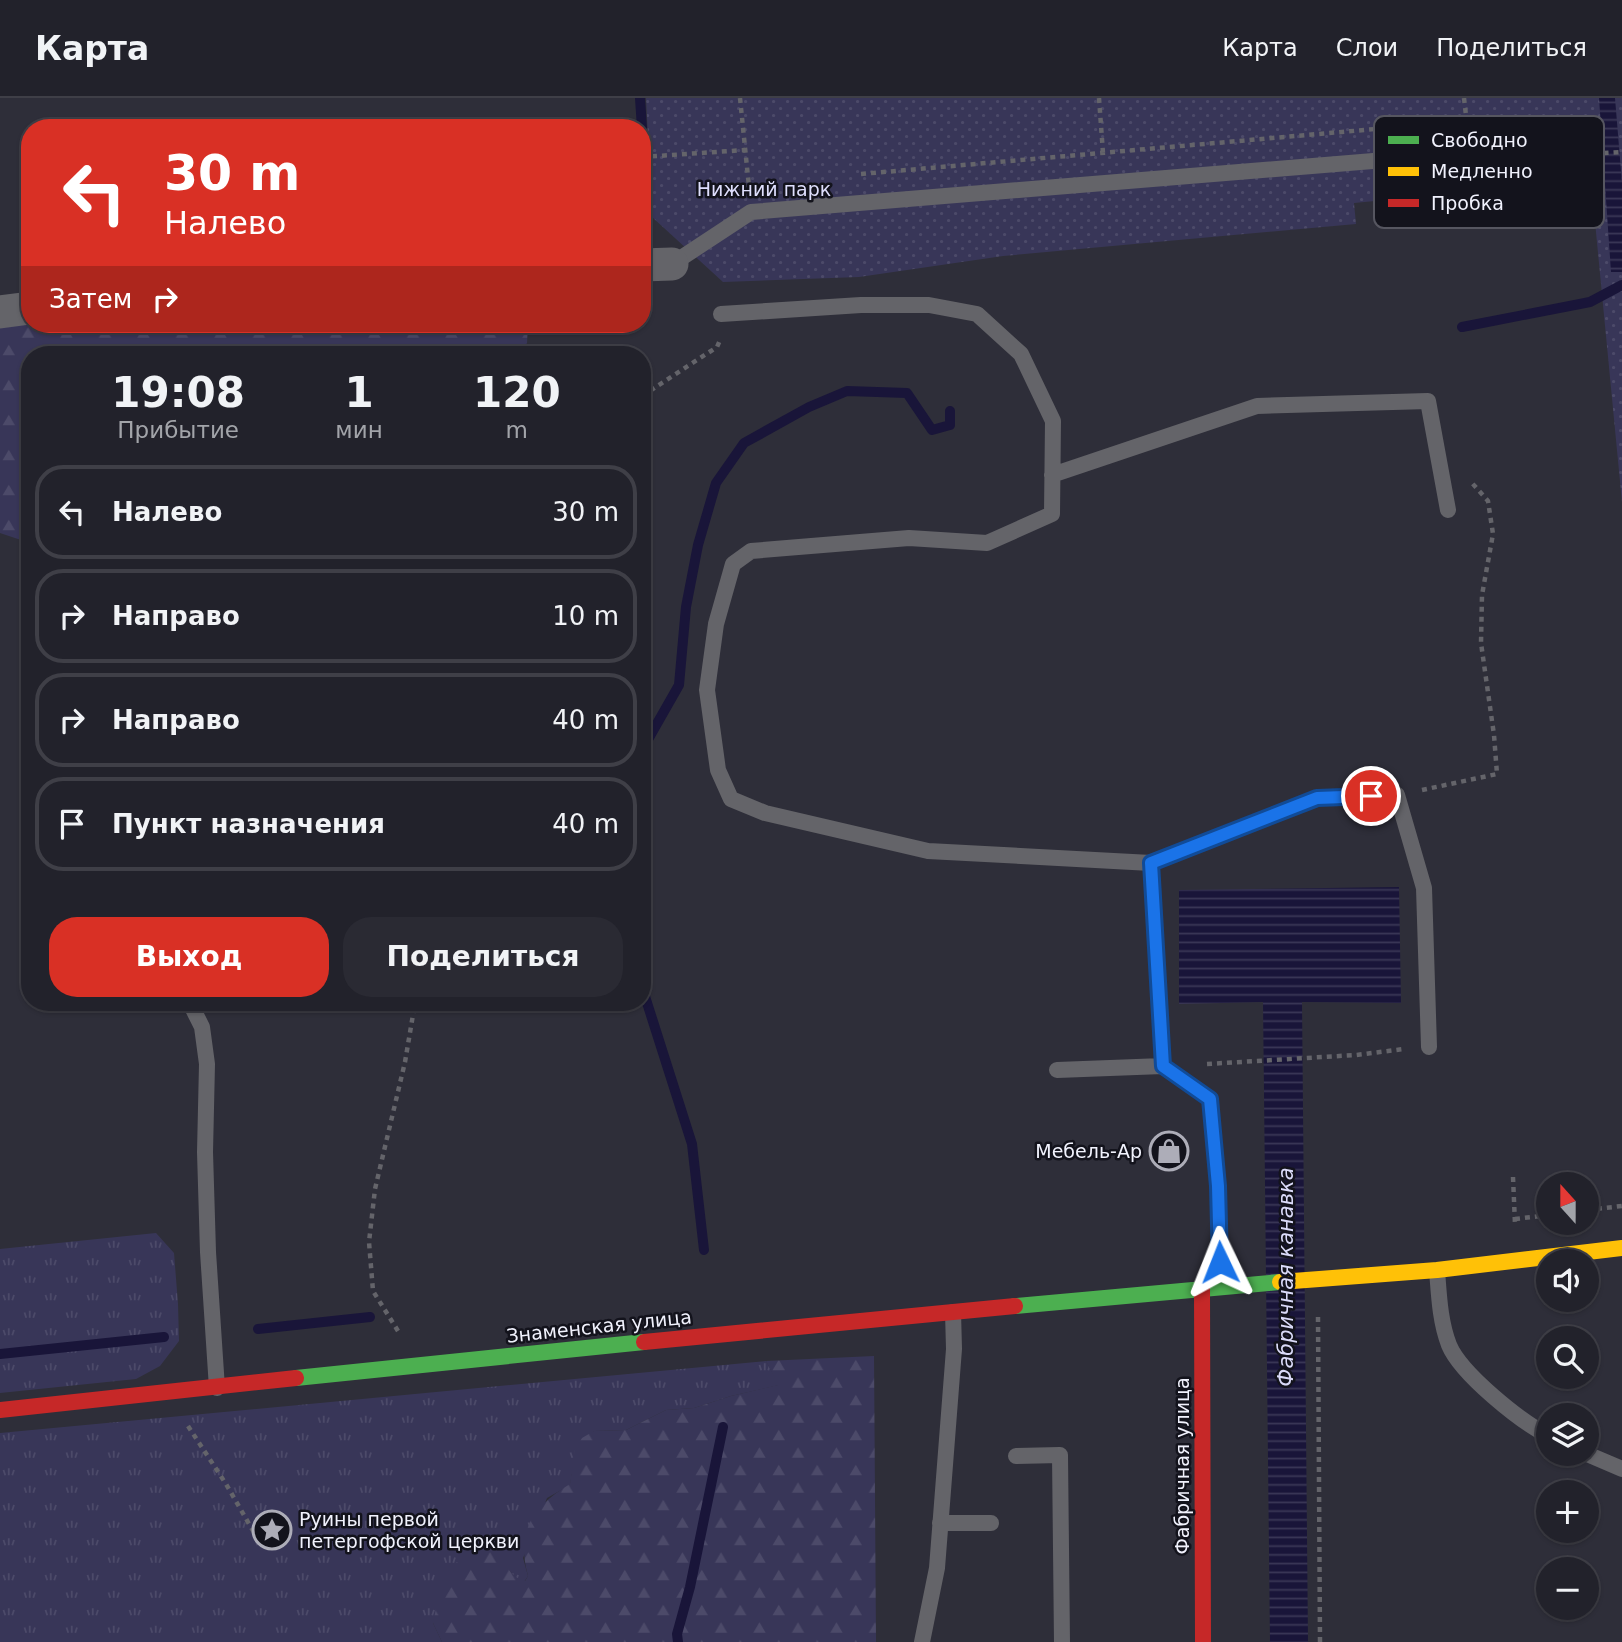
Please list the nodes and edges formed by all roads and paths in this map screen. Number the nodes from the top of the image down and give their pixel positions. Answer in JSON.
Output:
{"nodes":[{"id":1,"x":740,"y":98,"type":"edge"},
{"id":2,"x":1099,"y":98,"type":"edge"},
{"id":3,"x":1374,"y":129,"type":"edge"},
{"id":4,"x":746,"y":150,"type":"junction"},
{"id":5,"x":1103,"y":152,"type":"junction"},
{"id":6,"x":1622,"y":152,"type":"edge"},
{"id":7,"x":1604,"y":153,"type":"edge"},
{"id":8,"x":651,"y":156,"type":"edge"},
{"id":9,"x":1374,"y":161,"type":"edge"},
{"id":10,"x":858,"y":174,"type":"dead end"},
{"id":11,"x":762,"y":183,"type":"dead end"},
{"id":12,"x":1105,"y":183,"type":"junction"},
{"id":13,"x":748,"y":184,"type":"junction"},
{"id":14,"x":751,"y":212,"type":"junction"},
{"id":15,"x":657,"y":264,"type":"edge"},
{"id":16,"x":21,"y":309,"type":"edge"},
{"id":17,"x":0,"y":312,"type":"edge"},
{"id":18,"x":721,"y":314,"type":"joint"},
{"id":19,"x":651,"y":390,"type":"edge"},
{"id":20,"x":1052,"y":475,"type":"junction"},
{"id":21,"x":1460,"y":481,"type":"dead end"},
{"id":22,"x":1448,"y":510,"type":"dead end"},
{"id":23,"x":1397,"y":795,"type":"junction"},
{"id":24,"x":1151,"y":863,"type":"junction"},
{"id":25,"x":194,"y":1011,"type":"edge"},
{"id":26,"x":414,"y":1011,"type":"edge"},
{"id":27,"x":1429,"y":1046,"type":"joint"},
{"id":28,"x":1209,"y":1064,"type":"dead end"},
{"id":29,"x":1163,"y":1066,"type":"junction"},
{"id":30,"x":1057,"y":1070,"type":"dead end"},
{"id":31,"x":1513,"y":1177,"type":"dead end"},
{"id":32,"x":1622,"y":1206,"type":"edge"},
{"id":33,"x":1600,"y":1209,"type":"edge"},
{"id":34,"x":1536,"y":1217,"type":"edge"},
{"id":35,"x":1622,"y":1248,"type":"edge"},
{"id":36,"x":1437,"y":1270,"type":"junction"},
{"id":37,"x":1318,"y":1281,"type":"junction"},
{"id":38,"x":1221,"y":1287,"type":"junction"},
{"id":39,"x":1202,"y":1290,"type":"junction"},
{"id":40,"x":953,"y":1312,"type":"junction"},
{"id":41,"x":425,"y":1364,"type":"junction"},
{"id":42,"x":216,"y":1388,"type":"junction"},
{"id":43,"x":177,"y":1392,"type":"junction"},
{"id":44,"x":0,"y":1409,"type":"edge"},
{"id":45,"x":1536,"y":1427,"type":"edge"},
{"id":46,"x":1016,"y":1455,"type":"dead end"},
{"id":47,"x":1599,"y":1459,"type":"edge"},
{"id":48,"x":1622,"y":1469,"type":"edge"},
{"id":49,"x":940,"y":1523,"type":"junction"},
{"id":50,"x":991,"y":1523,"type":"dead end"},
{"id":51,"x":256,"y":1536,"type":"dead end"},
{"id":52,"x":922,"y":1642,"type":"edge"},
{"id":53,"x":1062,"y":1642,"type":"edge"},
{"id":54,"x":1203,"y":1642,"type":"edge"},
{"id":55,"x":1320,"y":1642,"type":"edge"}],
"edges":[{"from":1,"to":4,"type":"path"},
{"from":2,"to":5,"type":"path"},
{"from":3,"to":5,"type":"path"},
{"from":4,"to":8,"type":"path"},
{"from":4,"to":13,"type":"path"},
{"from":5,"to":10,"type":"path"},
{"from":5,"to":12,"type":"path"},
{"from":6,"to":7,"type":"path"},
{"from":9,"to":12,"type":"lane"},
{"from":11,"to":13,"type":"path"},
{"from":12,"to":14,"type":"lane"},
{"from":13,"to":14,"type":"path"},
{"from":14,"to":15,"type":"lane"},
{"from":16,"to":17,"type":"street"},
{"from":18,"to":19,"type":"path"},
{"from":18,"to":20,"type":"lane"},
{"from":20,"to":22,"type":"lane"},
{"from":20,"to":24,"type":"lane"},
{"from":21,"to":23,"type":"path"},
{"from":23,"to":24,"type":"lane"},
{"from":23,"to":27,"type":"lane"},
{"from":24,"to":29,"type":"lane"},
{"from":25,"to":42,"type":"lane"},
{"from":26,"to":41,"type":"path"},
{"from":27,"to":28,"type":"path"},
{"from":29,"to":30,"type":"lane"},
{"from":29,"to":38,"type":"lane"},
{"from":31,"to":34,"type":"path"},
{"from":32,"to":33,"type":"path"},
{"from":35,"to":36,"type":"street","name":"Знаменская улица"},
{"from":36,"to":37,"type":"street","name":"Знаменская улица"},
{"from":36,"to":45,"type":"lane"},
{"from":37,"to":38,"type":"street","name":"Знаменская улица"},
{"from":37,"to":55,"type":"path"},
{"from":38,"to":39,"type":"street","name":"Знаменская улица"},
{"from":39,"to":40,"type":"street","name":"Знаменская улица"},
{"from":39,"to":54,"type":"street","name":"Фабричная улица"},
{"from":40,"to":41,"type":"street","name":"Знаменская улица"},
{"from":40,"to":49,"type":"lane"},
{"from":41,"to":42,"type":"street","name":"Знаменская улица"},
{"from":42,"to":43,"type":"street","name":"Знаменская улица"},
{"from":43,"to":44,"type":"street","name":"Знаменская улица"},
{"from":43,"to":51,"type":"path"},
{"from":46,"to":53,"type":"lane"},
{"from":47,"to":48,"type":"lane"},
{"from":49,"to":50,"type":"lane"},
{"from":49,"to":52,"type":"lane"}]}
